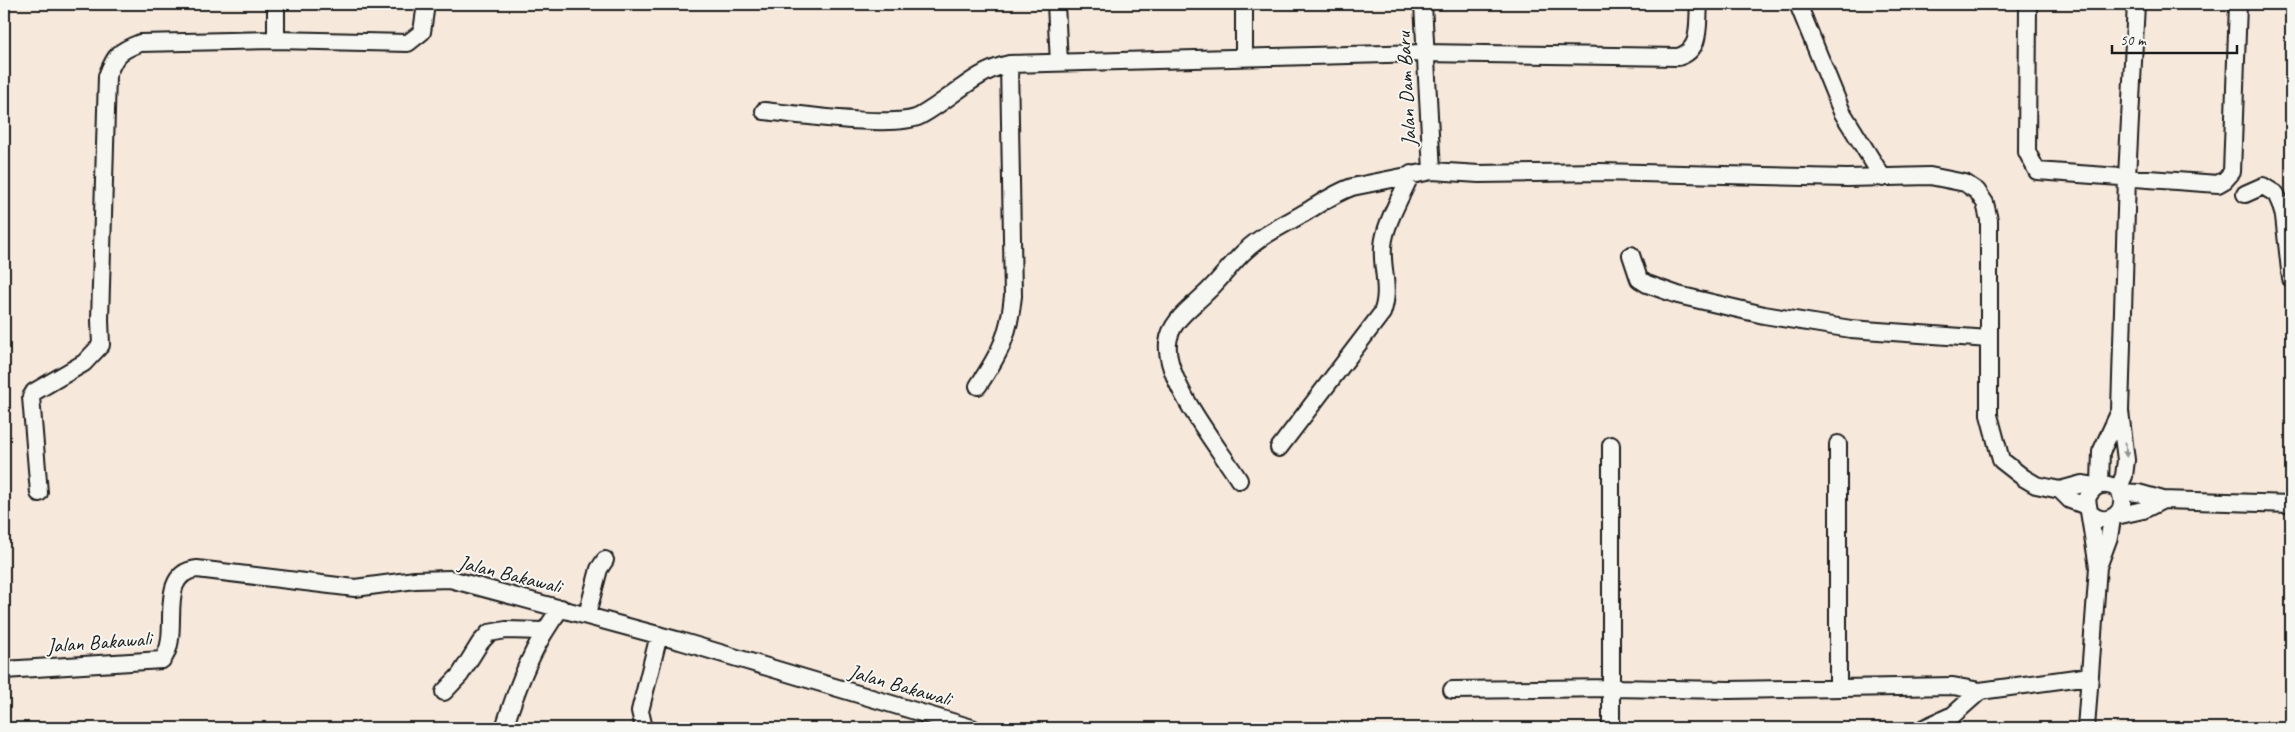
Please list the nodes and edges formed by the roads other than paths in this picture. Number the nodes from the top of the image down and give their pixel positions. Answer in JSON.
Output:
{"nodes":[{"id":1,"x":276,"y":4,"type":"edge"},
{"id":2,"x":426,"y":4,"type":"edge"},
{"id":3,"x":1056,"y":4,"type":"edge"},
{"id":4,"x":1244,"y":4,"type":"edge"},
{"id":5,"x":1423,"y":4,"type":"edge"},
{"id":6,"x":1699,"y":4,"type":"edge"},
{"id":7,"x":1798,"y":4,"type":"edge"},
{"id":8,"x":2028,"y":4,"type":"edge"},
{"id":9,"x":2136,"y":4,"type":"edge"},
{"id":10,"x":2238,"y":4,"type":"edge"},
{"id":11,"x":276,"y":40,"type":"junction"},
{"id":12,"x":1424,"y":53,"type":"junction"},
{"id":13,"x":1244,"y":58,"type":"junction"},
{"id":14,"x":1059,"y":63,"type":"junction"},
{"id":15,"x":1009,"y":64,"type":"junction"},
{"id":16,"x":764,"y":111,"type":"dead end"},
{"id":17,"x":1432,"y":171,"type":"junction"},
{"id":18,"x":1411,"y":174,"type":"junction"},
{"id":19,"x":2127,"y":177,"type":"junction"},
{"id":20,"x":1883,"y":178,"type":"junction"},
{"id":21,"x":2245,"y":194,"type":"dead end"},
{"id":22,"x":1631,"y":255,"type":"dead end"},
{"id":23,"x":2291,"y":280,"type":"edge"},
{"id":24,"x":1989,"y":339,"type":"junction"},
{"id":25,"x":978,"y":386,"type":"dead end"},
{"id":26,"x":2120,"y":411,"type":"junction"},
{"id":27,"x":1838,"y":444,"type":"dead end"},
{"id":28,"x":1611,"y":445,"type":"dead end"},
{"id":29,"x":1279,"y":448,"type":"dead end"},
{"id":30,"x":1239,"y":480,"type":"dead end"},
{"id":31,"x":2098,"y":485,"type":"junction"},
{"id":32,"x":2060,"y":490,"type":"junction"},
{"id":33,"x":2119,"y":491,"type":"junction"},
{"id":34,"x":39,"y":493,"type":"dead end"},
{"id":35,"x":2162,"y":500,"type":"junction"},
{"id":36,"x":2291,"y":504,"type":"edge"},
{"id":37,"x":2089,"y":510,"type":"junction"},
{"id":38,"x":2114,"y":518,"type":"junction"},
{"id":39,"x":605,"y":560,"type":"dead end"},
{"id":40,"x":2098,"y":567,"type":"junction"},
{"id":41,"x":561,"y":608,"type":"junction"},
{"id":42,"x":587,"y":615,"type":"junction"},
{"id":43,"x":543,"y":631,"type":"junction"},
{"id":44,"x":659,"y":635,"type":"junction"},
{"id":45,"x":4,"y":670,"type":"edge"},
{"id":46,"x":2090,"y":676,"type":"junction"},
{"id":47,"x":1612,"y":688,"type":"junction"},
{"id":48,"x":1838,"y":688,"type":"junction"},
{"id":49,"x":1452,"y":690,"type":"dead end"},
{"id":50,"x":1980,"y":691,"type":"junction"},
{"id":51,"x":444,"y":692,"type":"dead end"},
{"id":52,"x":504,"y":728,"type":"edge"},
{"id":53,"x":644,"y":728,"type":"edge"},
{"id":54,"x":972,"y":728,"type":"edge"},
{"id":55,"x":1611,"y":728,"type":"edge"},
{"id":56,"x":1924,"y":728,"type":"edge"},
{"id":57,"x":2086,"y":728,"type":"edge"}],
"edges":[{"from":1,"to":11,"type":"street"},
{"from":2,"to":11,"type":"street"},
{"from":3,"to":14,"type":"street"},
{"from":4,"to":13,"type":"street"},
{"from":5,"to":12,"type":"street","name":"Jalan Dam Baru"},
{"from":6,"to":12,"type":"street"},
{"from":7,"to":20,"type":"street"},
{"from":8,"to":19,"type":"street"},
{"from":9,"to":19,"type":"street"},
{"from":10,"to":19,"type":"street"},
{"from":11,"to":34,"type":"street"},
{"from":12,"to":13,"type":"street"},
{"from":12,"to":17,"type":"street","name":"Jalan Dam Baru"},
{"from":13,"to":14,"type":"street"},
{"from":14,"to":15,"type":"street"},
{"from":15,"to":16,"type":"street"},
{"from":15,"to":25,"type":"street"},
{"from":17,"to":18,"type":"street"},
{"from":17,"to":20,"type":"street"},
{"from":18,"to":29,"type":"street"},
{"from":18,"to":30,"type":"street"},
{"from":19,"to":26,"type":"street"},
{"from":20,"to":24,"type":"street"},
{"from":21,"to":23,"type":"street"},
{"from":22,"to":24,"type":"street"},
{"from":24,"to":32,"type":"street"},
{"from":26,"to":31,"type":"street"},
{"from":26,"to":33,"type":"street","one_way":true},
{"from":27,"to":48,"type":"street"},
{"from":28,"to":47,"type":"street"},
{"from":31,"to":32,"type":"street"},
{"from":31,"to":33,"type":"street"},
{"from":31,"to":37,"type":"street"},
{"from":32,"to":37,"type":"street"},
{"from":33,"to":35,"type":"street"},
{"from":33,"to":38,"type":"street"},
{"from":35,"to":36,"type":"street"},
{"from":35,"to":38,"type":"street"},
{"from":37,"to":38,"type":"street"},
{"from":37,"to":40,"type":"street"},
{"from":38,"to":40,"type":"street"},
{"from":39,"to":42,"type":"street"},
{"from":40,"to":46,"type":"street"},
{"from":41,"to":42,"type":"street","name":"Jalan Bakawali"},
{"from":41,"to":43,"type":"street"},
{"from":41,"to":45,"type":"street","name":"Jalan Bakawali"},
{"from":42,"to":44,"type":"street","name":"Jalan Bakawali"},
{"from":43,"to":51,"type":"street"},
{"from":43,"to":52,"type":"street"},
{"from":44,"to":53,"type":"street"},
{"from":44,"to":54,"type":"street","name":"Jalan Bakawali"},
{"from":46,"to":50,"type":"street"},
{"from":46,"to":57,"type":"street"},
{"from":47,"to":48,"type":"street"},
{"from":47,"to":49,"type":"street"},
{"from":47,"to":55,"type":"street"},
{"from":48,"to":50,"type":"street"},
{"from":50,"to":56,"type":"street"}]}
